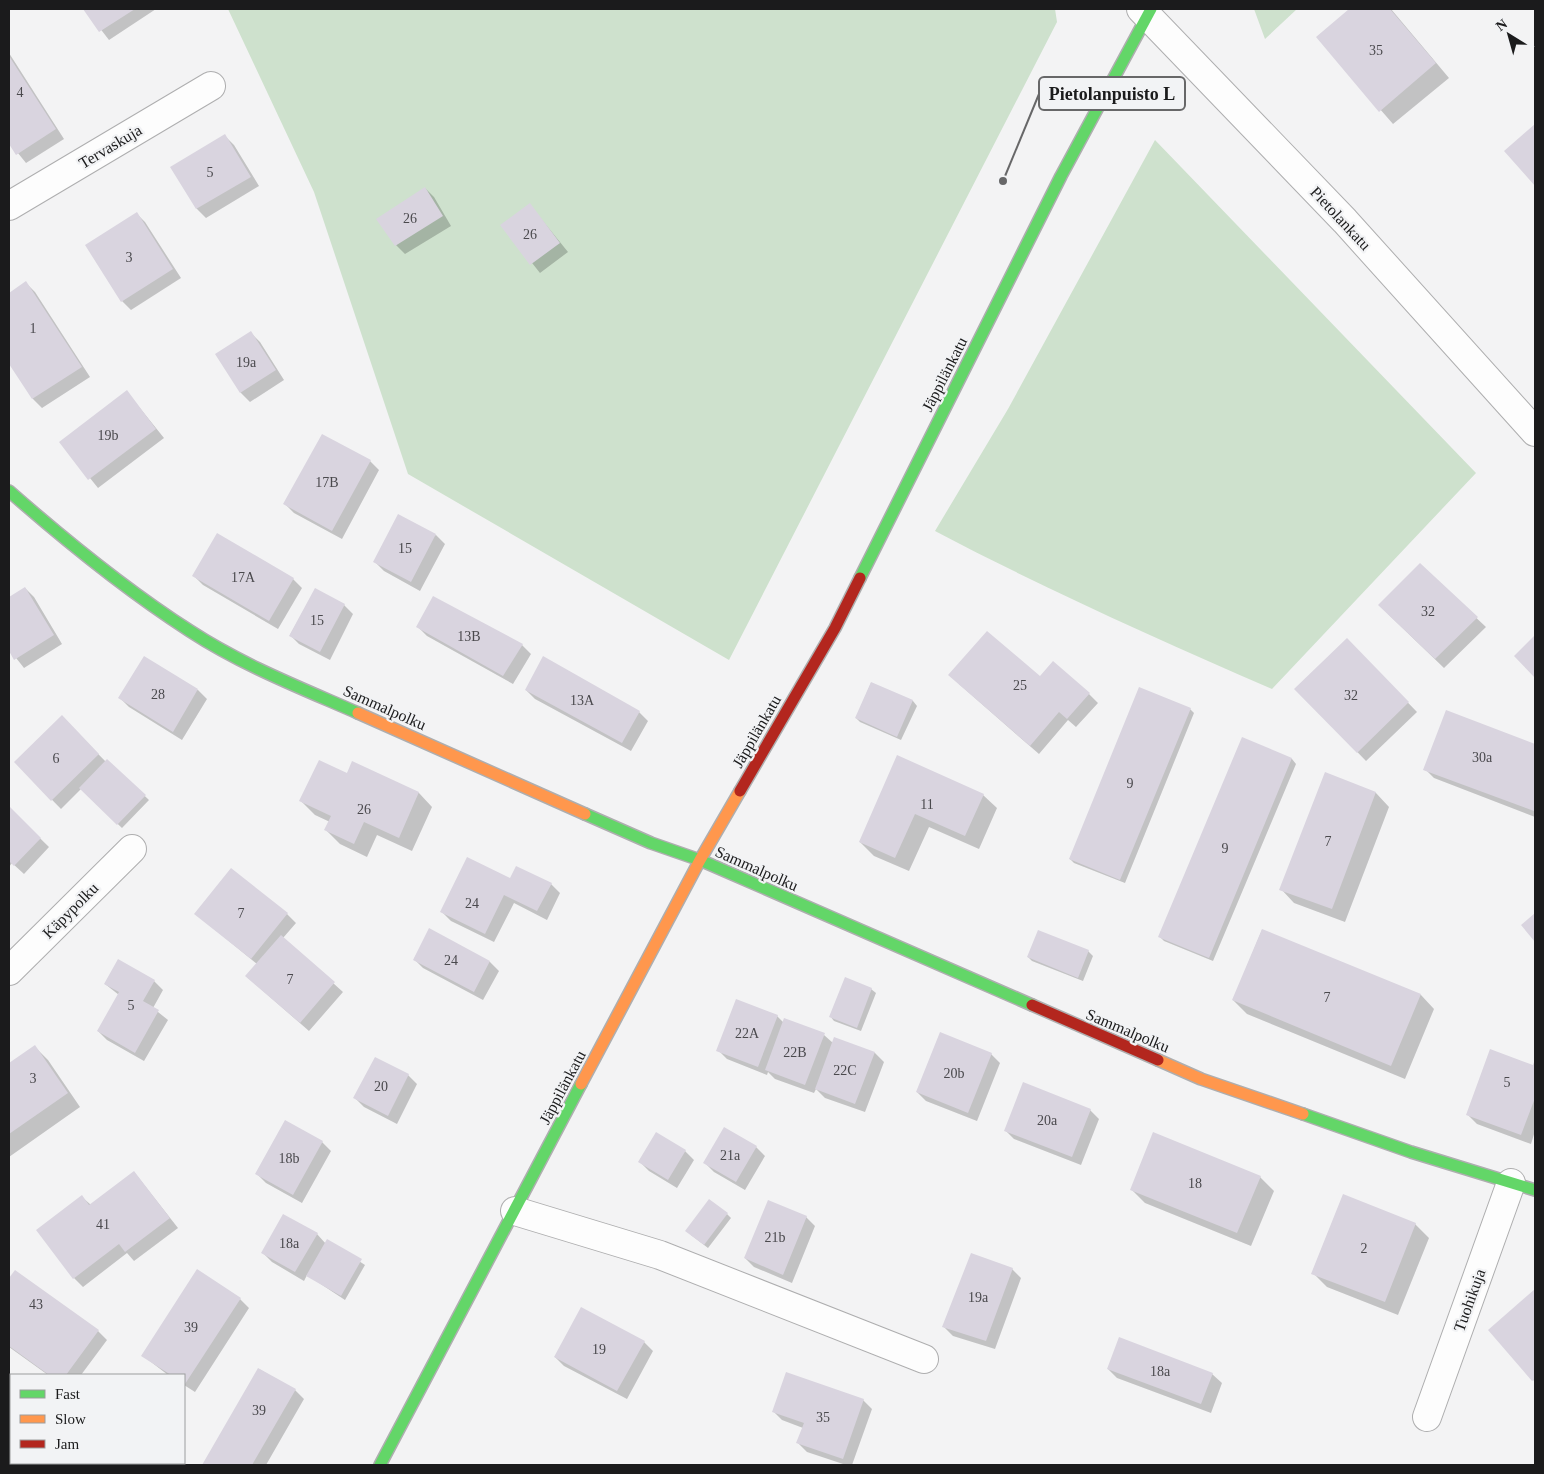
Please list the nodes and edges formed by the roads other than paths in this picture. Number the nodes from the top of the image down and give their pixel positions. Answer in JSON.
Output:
{"nodes":[{"id":1,"x":1146,"y":11,"type":"edge"},
{"id":2,"x":211,"y":86,"type":"dead end"},
{"id":3,"x":9,"y":206,"type":"edge"},
{"id":4,"x":1535,"y":432,"type":"edge"},
{"id":5,"x":9,"y":491,"type":"edge"},
{"id":6,"x":132,"y":849,"type":"dead end"},
{"id":7,"x":700,"y":860,"type":"junction"},
{"id":8,"x":9,"y":971,"type":"edge"},
{"id":9,"x":1523,"y":1187,"type":"edge"},
{"id":10,"x":515,"y":1211,"type":"junction"},
{"id":11,"x":924,"y":1359,"type":"dead end"},
{"id":12,"x":1427,"y":1417,"type":"dead end"},
{"id":13,"x":380,"y":1465,"type":"edge"}],
"edges":[{"from":1,"to":4,"type":"street","name":"Pietolankatu"},
{"from":1,"to":7,"type":"street","name":"Jäppilänkatu"},
{"from":2,"to":3,"type":"street","name":"Tervaskuja"},
{"from":5,"to":7,"type":"street","name":"Sammalpolku"},
{"from":6,"to":8,"type":"street","name":"Käpypolku"},
{"from":7,"to":9,"type":"street","name":"Sammalpolku"},
{"from":7,"to":10,"type":"street","name":"Jäppilänkatu"},
{"from":9,"to":12,"type":"street","name":"Tuohikuja"},
{"from":10,"to":11,"type":"street"},
{"from":10,"to":13,"type":"street","name":"Jäppilänkatu"}]}
